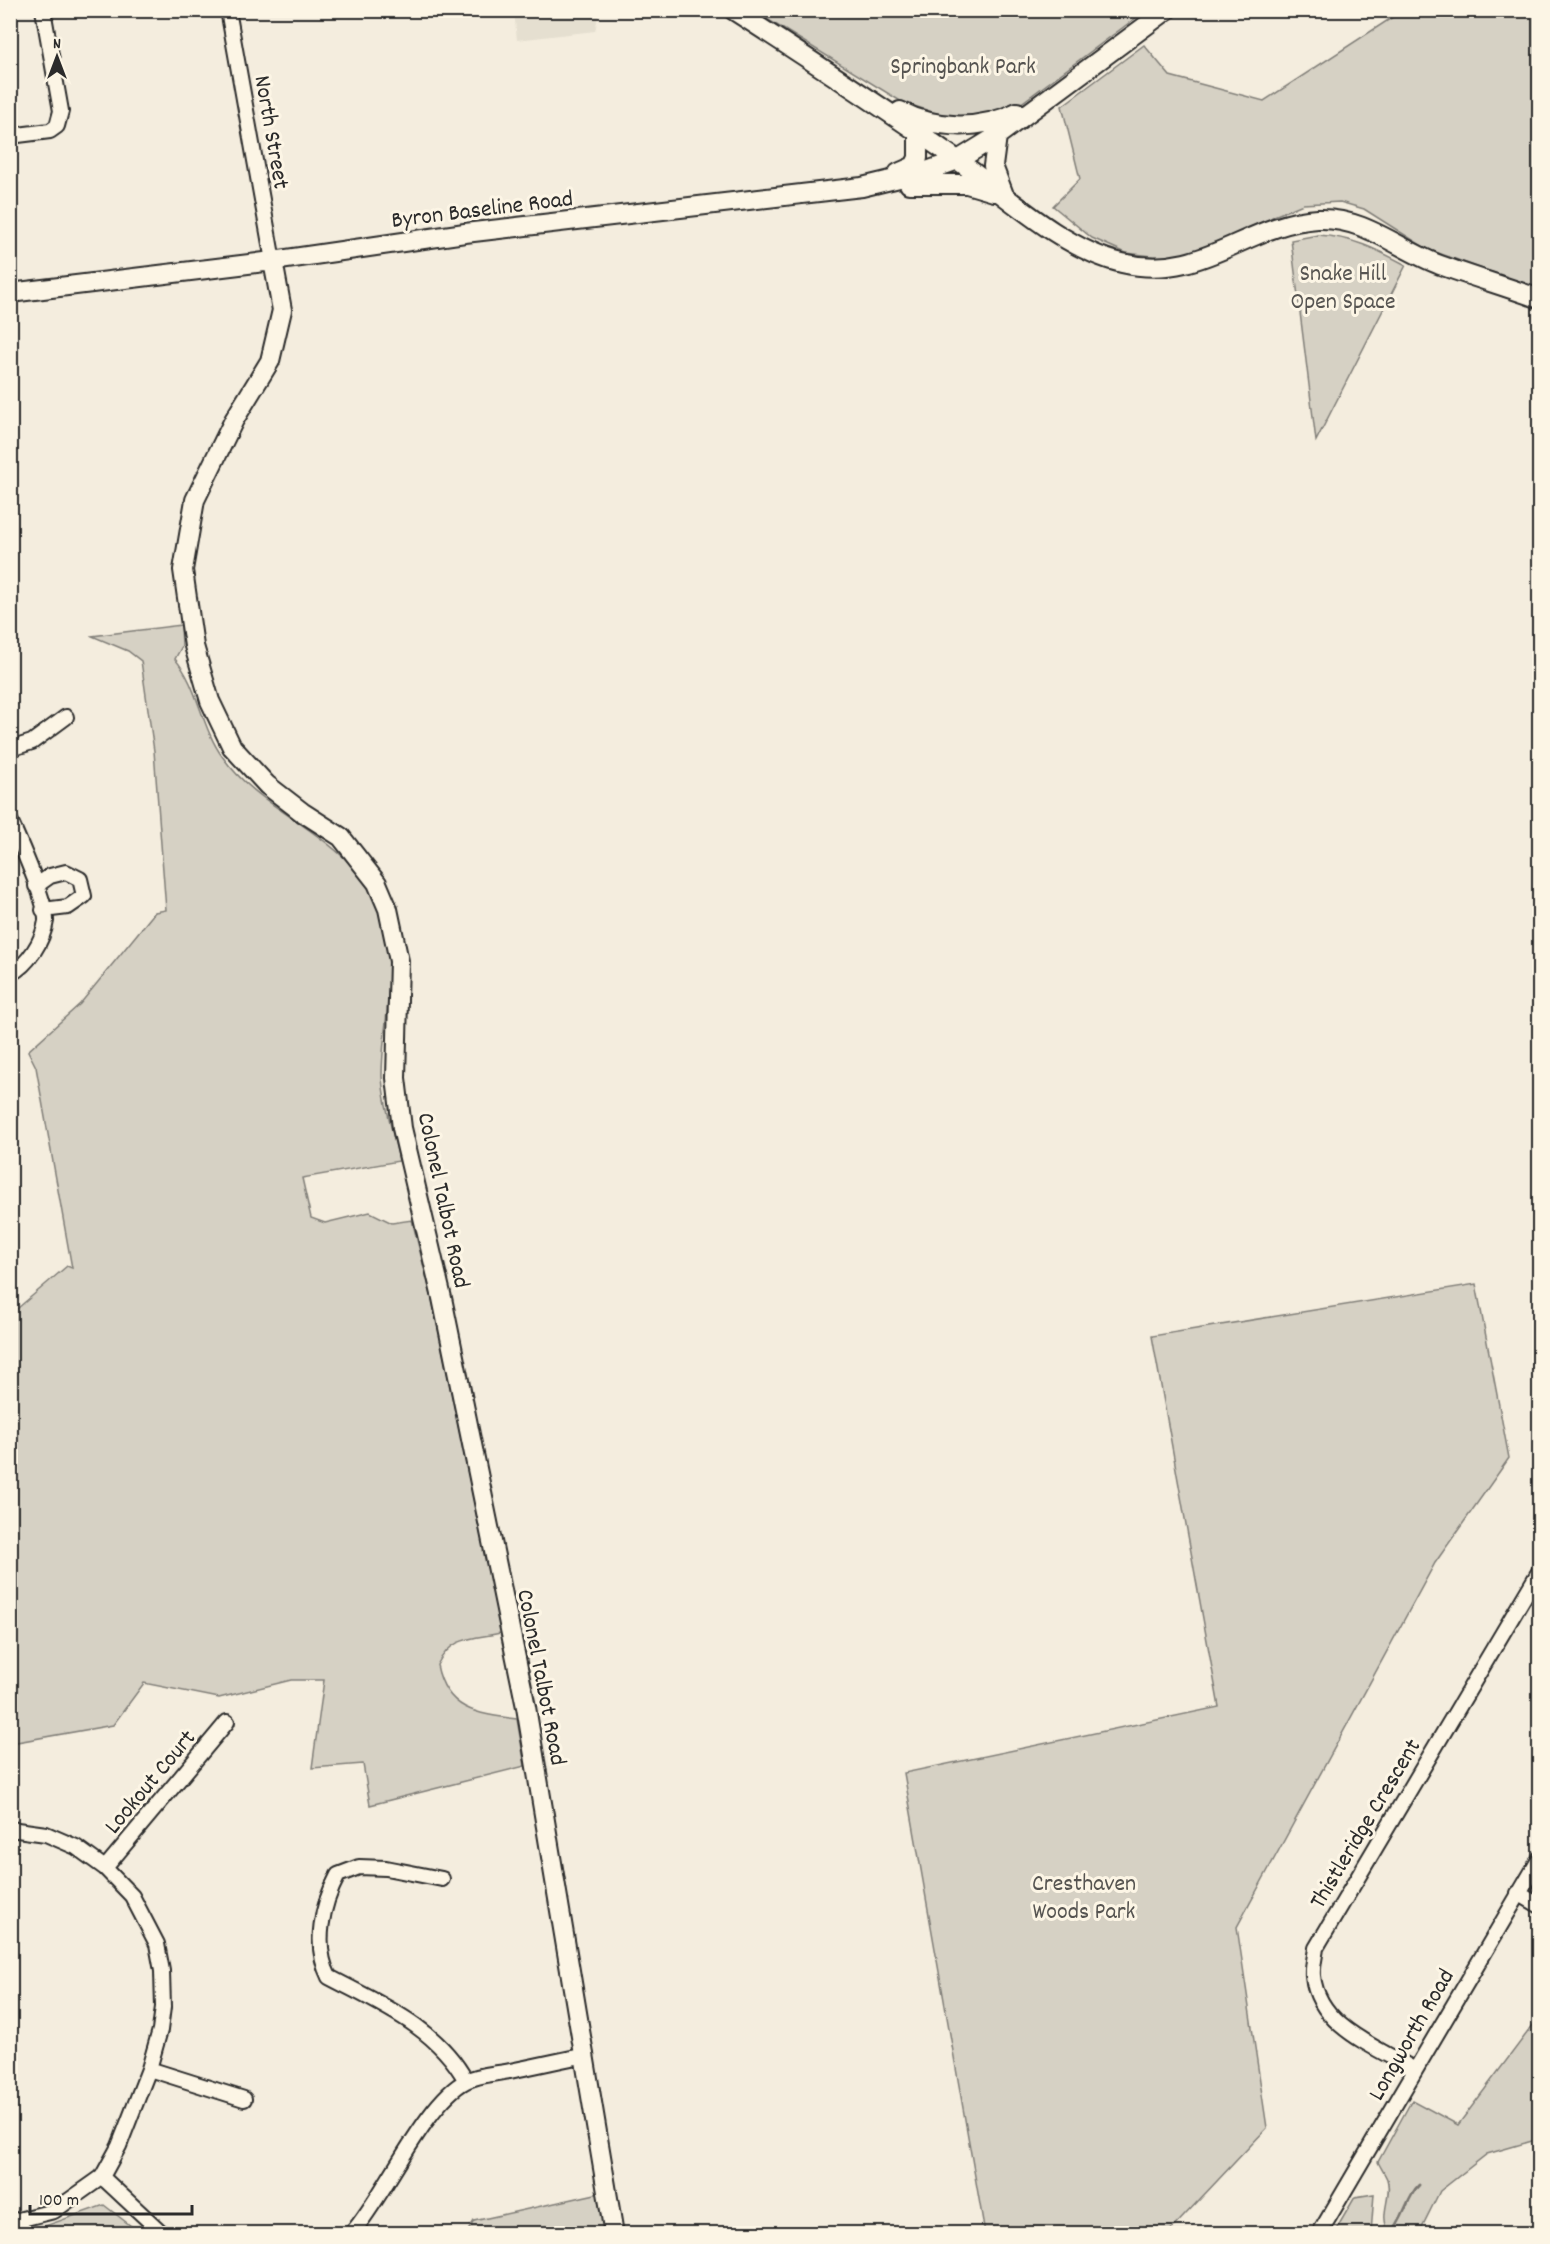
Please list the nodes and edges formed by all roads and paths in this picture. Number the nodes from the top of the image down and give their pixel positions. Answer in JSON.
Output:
{"nodes":[{"id":1,"x":43,"y":10,"type":"edge"},
{"id":2,"x":228,"y":10,"type":"edge"},
{"id":3,"x":733,"y":10,"type":"edge"},
{"id":4,"x":1167,"y":10,"type":"edge"},
{"id":5,"x":840,"y":79,"type":"junction"},
{"id":6,"x":1059,"y":89,"type":"junction"},
{"id":7,"x":918,"y":132,"type":"junction"},
{"id":8,"x":10,"y":136,"type":"edge"},
{"id":9,"x":997,"y":136,"type":"junction"},
{"id":10,"x":958,"y":160,"type":"junction"},
{"id":11,"x":862,"y":187,"type":"junction"},
{"id":12,"x":1004,"y":195,"type":"junction"},
{"id":13,"x":273,"y":261,"type":"junction"},
{"id":14,"x":10,"y":293,"type":"edge"},
{"id":15,"x":1539,"y":298,"type":"edge"},
{"id":16,"x":66,"y":717,"type":"dead end"},
{"id":17,"x":10,"y":749,"type":"edge"},
{"id":18,"x":10,"y":820,"type":"edge"},
{"id":19,"x":36,"y":886,"type":"junction"},
{"id":20,"x":43,"y":910,"type":"junction"},
{"id":21,"x":10,"y":974,"type":"edge"},
{"id":22,"x":1539,"y":1570,"type":"edge"},
{"id":23,"x":227,"y":1722,"type":"dead end"},
{"id":24,"x":10,"y":1829,"type":"edge"},
{"id":25,"x":1539,"y":1858,"type":"edge"},
{"id":26,"x":105,"y":1868,"type":"junction"},
{"id":27,"x":442,"y":1879,"type":"dead end"},
{"id":28,"x":1518,"y":1893,"type":"junction"},
{"id":29,"x":1539,"y":1906,"type":"edge"},
{"id":30,"x":586,"y":2055,"type":"junction"},
{"id":31,"x":149,"y":2069,"type":"junction"},
{"id":32,"x":1415,"y":2070,"type":"junction"},
{"id":33,"x":466,"y":2081,"type":"junction"},
{"id":34,"x":244,"y":2099,"type":"dead end"},
{"id":35,"x":102,"y":2177,"type":"junction"},
{"id":36,"x":10,"y":2222,"type":"edge"},
{"id":37,"x":163,"y":2234,"type":"edge"},
{"id":38,"x":351,"y":2234,"type":"edge"},
{"id":39,"x":614,"y":2234,"type":"edge"},
{"id":40,"x":1319,"y":2234,"type":"edge"}],
"edges":[{"from":1,"to":8,"type":"street"},
{"from":2,"to":13,"type":"street","name":"North Street"},
{"from":3,"to":5,"type":"main road"},
{"from":4,"to":6,"type":"main road"},
{"from":5,"to":6,"type":"main road"},
{"from":5,"to":7,"type":"main road"},
{"from":6,"to":9,"type":"main road","name":"Byron Baseline Road"},
{"from":7,"to":10,"type":"main road"},
{"from":7,"to":11,"type":"main road"},
{"from":9,"to":10,"type":"main road","name":"Byron Baseline Road"},
{"from":9,"to":12,"type":"main road"},
{"from":10,"to":11,"type":"main road","name":"Byron Baseline Road"},
{"from":10,"to":12,"type":"main road"},
{"from":11,"to":12,"type":"main road"},
{"from":11,"to":13,"type":"main road","name":"Byron Baseline Road"},
{"from":12,"to":15,"type":"main road"},
{"from":13,"to":14,"type":"main road","name":"Byron Baseline Road"},
{"from":13,"to":30,"type":"main road","name":"Colonel Talbot Road"},
{"from":16,"to":17,"type":"street"},
{"from":18,"to":19,"type":"street"},
{"from":19,"to":20,"type":"street"},
{"from":19,"to":20,"type":"street"},
{"from":20,"to":21,"type":"street"},
{"from":22,"to":32,"type":"street","name":"Thistleridge Crescent"},
{"from":23,"to":26,"type":"street","name":"Lookout Court"},
{"from":24,"to":26,"type":"street"},
{"from":25,"to":28,"type":"street","name":"Longworth Road"},
{"from":26,"to":31,"type":"street"},
{"from":27,"to":33,"type":"street"},
{"from":28,"to":29,"type":"street"},
{"from":28,"to":32,"type":"street","name":"Longworth Road"},
{"from":30,"to":33,"type":"street"},
{"from":30,"to":39,"type":"main road","name":"Colonel Talbot Road"},
{"from":31,"to":34,"type":"street"},
{"from":31,"to":35,"type":"street"},
{"from":32,"to":40,"type":"street","name":"Longworth Road"},
{"from":33,"to":38,"type":"street"},
{"from":35,"to":36,"type":"street"},
{"from":35,"to":37,"type":"street"}]}
